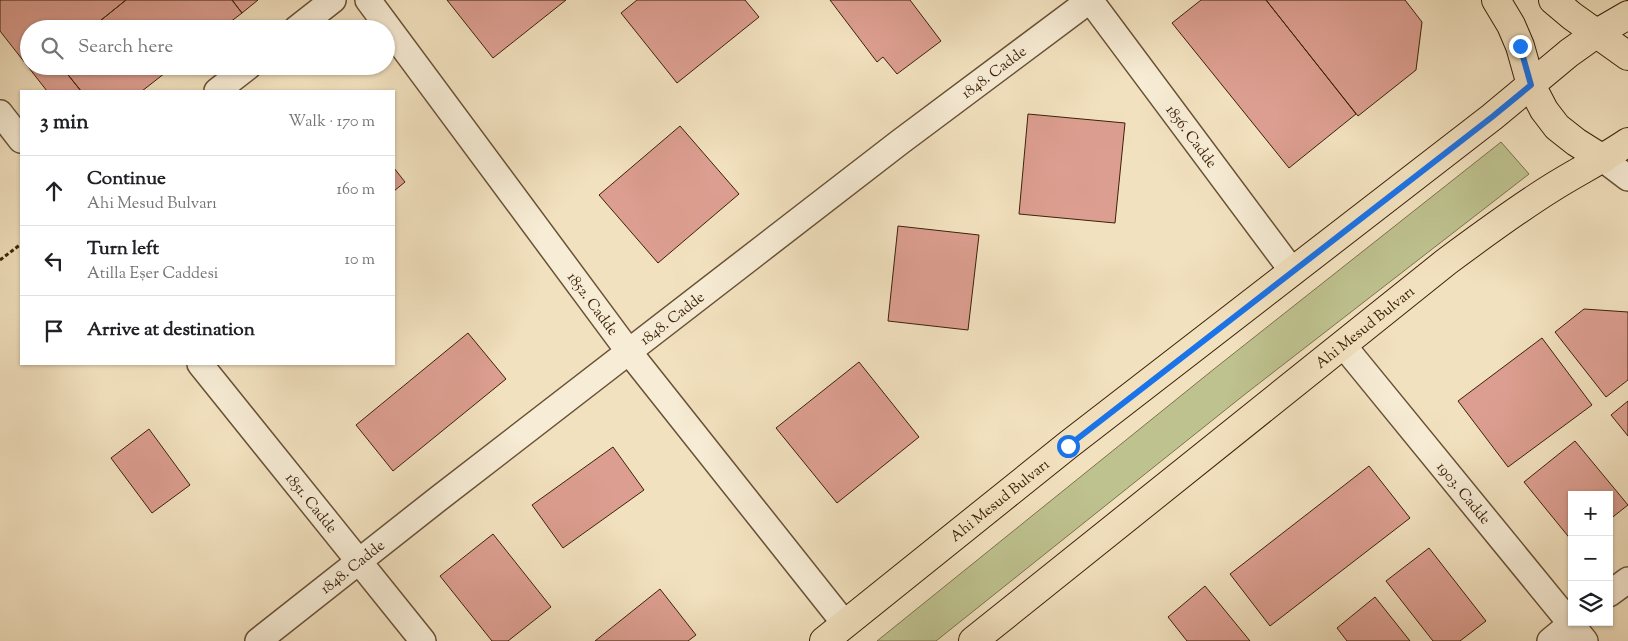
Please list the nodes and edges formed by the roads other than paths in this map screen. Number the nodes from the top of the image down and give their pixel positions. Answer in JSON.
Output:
{"nodes":[{"id":1,"x":332,"y":0,"type":"edge"},
{"id":2,"x":368,"y":0,"type":"edge"},
{"id":3,"x":1090,"y":0,"type":"edge"},
{"id":4,"x":1496,"y":0,"type":"edge"},
{"id":5,"x":1553,"y":0,"type":"edge"},
{"id":6,"x":1628,"y":15,"type":"edge"},
{"id":7,"x":307,"y":20,"type":"edge"},
{"id":8,"x":383,"y":20,"type":"edge"},
{"id":9,"x":1597,"y":33,"type":"junction"},
{"id":10,"x":395,"y":36,"type":"edge"},
{"id":11,"x":1628,"y":56,"type":"edge"},
{"id":12,"x":237,"y":75,"type":"edge"},
{"id":13,"x":1531,"y":85,"type":"junction"},
{"id":14,"x":218,"y":90,"type":"edge"},
{"id":15,"x":0,"y":113,"type":"edge"},
{"id":16,"x":20,"y":139,"type":"edge"},
{"id":17,"x":1628,"y":142,"type":"edge"},
{"id":18,"x":1603,"y":159,"type":"junction"},
{"id":19,"x":1628,"y":178,"type":"edge"},
{"id":20,"x":1293,"y":272,"type":"junction"},
{"id":21,"x":1343,"y":345,"type":"junction"},
{"id":22,"x":629,"y":352,"type":"junction"},
{"id":23,"x":201,"y":365,"type":"edge"},
{"id":24,"x":358,"y":562,"type":"junction"},
{"id":25,"x":1628,"y":580,"type":"edge"},
{"id":26,"x":1613,"y":591,"type":"edge"},
{"id":27,"x":1576,"y":629,"type":"edge"},
{"id":28,"x":835,"y":633,"type":"edge"},
{"id":29,"x":258,"y":641,"type":"edge"},
{"id":30,"x":423,"y":641,"type":"edge"},
{"id":31,"x":973,"y":641,"type":"edge"},
{"id":32,"x":1550,"y":641,"type":"edge"}],
"edges":[{"from":1,"to":7,"type":"street"},
{"from":2,"to":8,"type":"street","name":"1852. Cadde"},
{"from":3,"to":20,"type":"street","name":"1856. Cadde"},
{"from":3,"to":22,"type":"street","name":"1848. Cadde"},
{"from":4,"to":13,"type":"main road"},
{"from":5,"to":9,"type":"main road"},
{"from":6,"to":9,"type":"main road","name":"Ahi Mesud Bulvarı"},
{"from":9,"to":11,"type":"main road"},
{"from":9,"to":13,"type":"main road","name":"Ahi Mesud Bulvarı"},
{"from":10,"to":22,"type":"street","name":"1852. Cadde"},
{"from":12,"to":14,"type":"street"},
{"from":13,"to":18,"type":"main road"},
{"from":13,"to":20,"type":"main road","name":"Ahi Mesud Bulvarı"},
{"from":15,"to":16,"type":"street"},
{"from":17,"to":18,"type":"main road","name":"Ahi Mesud Bulvarı"},
{"from":18,"to":19,"type":"street"},
{"from":18,"to":21,"type":"main road","name":"Ahi Mesud Bulvarı"},
{"from":20,"to":28,"type":"main road","name":"Ahi Mesud Bulvarı"},
{"from":21,"to":27,"type":"street","name":"1903. Cadde"},
{"from":21,"to":31,"type":"main road","name":"Ahi Mesud Bulvarı"},
{"from":22,"to":24,"type":"street","name":"1848. Cadde"},
{"from":22,"to":28,"type":"street","name":"1852. Cadde"},
{"from":23,"to":24,"type":"street","name":"1851. Cadde"},
{"from":24,"to":29,"type":"street","name":"1848. Cadde"},
{"from":24,"to":30,"type":"street","name":"1851. Cadde"},
{"from":25,"to":26,"type":"street"},
{"from":27,"to":32,"type":"street"}]}
